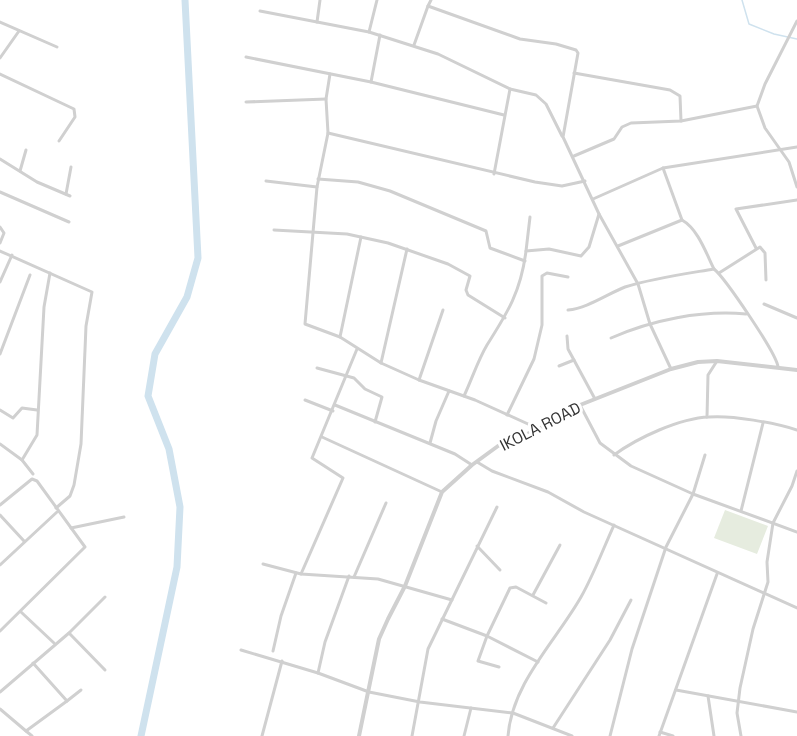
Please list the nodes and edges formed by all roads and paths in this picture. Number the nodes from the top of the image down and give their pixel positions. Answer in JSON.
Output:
{"nodes":[{"id":1,"x":320,"y":0,"type":"edge"},
{"id":2,"x":377,"y":0,"type":"edge"},
{"id":3,"x":431,"y":0,"type":"edge"},
{"id":4,"x":428,"y":6,"type":"junction"},
{"id":5,"x":260,"y":11,"type":"dead end"},
{"id":6,"x":797,"y":21,"type":"edge"},
{"id":7,"x":0,"y":22,"type":"edge"},
{"id":8,"x":317,"y":22,"type":"junction"},
{"id":9,"x":19,"y":31,"type":"junction"},
{"id":10,"x":369,"y":32,"type":"junction"},
{"id":11,"x":381,"y":35,"type":"junction"},
{"id":12,"x":414,"y":45,"type":"junction"},
{"id":13,"x":57,"y":47,"type":"dead end"},
{"id":14,"x":246,"y":57,"type":"dead end"},
{"id":15,"x":0,"y":58,"type":"edge"},
{"id":16,"x":574,"y":73,"type":"junction"},
{"id":17,"x":0,"y":74,"type":"edge"},
{"id":18,"x":330,"y":74,"type":"junction"},
{"id":19,"x":371,"y":82,"type":"junction"},
{"id":20,"x":510,"y":88,"type":"junction"},
{"id":21,"x":326,"y":99,"type":"junction"},
{"id":22,"x":246,"y":102,"type":"dead end"},
{"id":23,"x":757,"y":106,"type":"junction"},
{"id":24,"x":504,"y":115,"type":"junction"},
{"id":25,"x":681,"y":121,"type":"junction"},
{"id":26,"x":328,"y":134,"type":"junction"},
{"id":27,"x":562,"y":137,"type":"junction"},
{"id":28,"x":59,"y":141,"type":"dead end"},
{"id":29,"x":797,"y":147,"type":"edge"},
{"id":30,"x":27,"y":150,"type":"dead end"},
{"id":31,"x":782,"y":151,"type":"junction"},
{"id":32,"x":574,"y":156,"type":"junction"},
{"id":33,"x":0,"y":159,"type":"edge"},
{"id":34,"x":71,"y":167,"type":"dead end"},
{"id":35,"x":663,"y":168,"type":"junction"},
{"id":36,"x":20,"y":171,"type":"junction"},
{"id":37,"x":494,"y":174,"type":"junction"},
{"id":38,"x":318,"y":178,"type":"junction"},
{"id":39,"x":266,"y":181,"type":"dead end"},
{"id":40,"x":585,"y":181,"type":"junction"},
{"id":41,"x":317,"y":187,"type":"junction"},
{"id":42,"x":797,"y":187,"type":"edge"},
{"id":43,"x":0,"y":192,"type":"edge"},
{"id":44,"x":593,"y":199,"type":"junction"},
{"id":45,"x":797,"y":200,"type":"edge"},
{"id":46,"x":599,"y":213,"type":"junction"},
{"id":47,"x":530,"y":217,"type":"dead end"},
{"id":48,"x":682,"y":220,"type":"junction"},
{"id":49,"x":69,"y":222,"type":"dead end"},
{"id":50,"x":0,"y":227,"type":"edge"},
{"id":51,"x":274,"y":230,"type":"dead end"},
{"id":52,"x":314,"y":232,"type":"junction"},
{"id":53,"x":361,"y":237,"type":"junction"},
{"id":54,"x":0,"y":243,"type":"edge"},
{"id":55,"x":618,"y":246,"type":"junction"},
{"id":56,"x":756,"y":248,"type":"junction"},
{"id":57,"x":407,"y":249,"type":"junction"},
{"id":58,"x":0,"y":251,"type":"edge"},
{"id":59,"x":526,"y":251,"type":"junction"},
{"id":60,"x":12,"y":255,"type":"junction"},
{"id":61,"x":525,"y":261,"type":"junction"},
{"id":62,"x":714,"y":269,"type":"junction"},
{"id":63,"x":50,"y":273,"type":"junction"},
{"id":64,"x":719,"y":273,"type":"junction"},
{"id":65,"x":30,"y":275,"type":"dead end"},
{"id":66,"x":568,"y":277,"type":"dead end"},
{"id":67,"x":765,"y":280,"type":"dead end"},
{"id":68,"x":0,"y":282,"type":"edge"},
{"id":69,"x":638,"y":284,"type":"junction"},
{"id":70,"x":764,"y":304,"type":"dead end"},
{"id":71,"x":443,"y":310,"type":"dead end"},
{"id":72,"x":568,"y":310,"type":"dead end"},
{"id":73,"x":746,"y":314,"type":"junction"},
{"id":74,"x":505,"y":318,"type":"junction"},
{"id":75,"x":797,"y":318,"type":"edge"},
{"id":76,"x":650,"y":324,"type":"junction"},
{"id":77,"x":567,"y":336,"type":"dead end"},
{"id":78,"x":340,"y":337,"type":"junction"},
{"id":79,"x":610,"y":338,"type":"dead end"},
{"id":80,"x":357,"y":349,"type":"junction"},
{"id":81,"x":0,"y":354,"type":"edge"},
{"id":82,"x":574,"y":360,"type":"junction"},
{"id":83,"x":717,"y":362,"type":"junction"},
{"id":84,"x":381,"y":363,"type":"junction"},
{"id":85,"x":559,"y":366,"type":"dead end"},
{"id":86,"x":778,"y":367,"type":"junction"},
{"id":87,"x":317,"y":368,"type":"dead end"},
{"id":88,"x":671,"y":369,"type":"junction"},
{"id":89,"x":797,"y":370,"type":"edge"},
{"id":90,"x":347,"y":377,"type":"junction"},
{"id":91,"x":419,"y":380,"type":"junction"},
{"id":92,"x":449,"y":391,"type":"junction"},
{"id":93,"x":464,"y":396,"type":"junction"},
{"id":94,"x":595,"y":399,"type":"junction"},
{"id":95,"x":305,"y":400,"type":"dead end"},
{"id":96,"x":335,"y":405,"type":"junction"},
{"id":97,"x":580,"y":405,"type":"junction"},
{"id":98,"x":0,"y":410,"type":"edge"},
{"id":99,"x":37,"y":410,"type":"junction"},
{"id":100,"x":333,"y":411,"type":"junction"},
{"id":101,"x":507,"y":415,"type":"junction"},
{"id":102,"x":708,"y":417,"type":"junction"},
{"id":103,"x":375,"y":422,"type":"junction"},
{"id":104,"x":763,"y":423,"type":"junction"},
{"id":105,"x":539,"y":429,"type":"junction"},
{"id":106,"x":797,"y":430,"type":"edge"},
{"id":107,"x":322,"y":437,"type":"junction"},
{"id":108,"x":0,"y":444,"type":"edge"},
{"id":109,"x":430,"y":444,"type":"junction"},
{"id":110,"x":614,"y":455,"type":"junction"},
{"id":111,"x":705,"y":455,"type":"dead end"},
{"id":112,"x":22,"y":460,"type":"junction"},
{"id":113,"x":474,"y":463,"type":"junction"},
{"id":114,"x":797,"y":471,"type":"edge"},
{"id":115,"x":33,"y":474,"type":"dead end"},
{"id":116,"x":442,"y":492,"type":"junction"},
{"id":117,"x":693,"y":494,"type":"junction"},
{"id":118,"x":1,"y":500,"type":"edge"},
{"id":119,"x":386,"y":503,"type":"dead end"},
{"id":120,"x":0,"y":505,"type":"edge"},
{"id":121,"x":497,"y":507,"type":"dead end"},
{"id":122,"x":56,"y":510,"type":"junction"},
{"id":123,"x":741,"y":510,"type":"junction"},
{"id":124,"x":0,"y":515,"type":"edge"},
{"id":125,"x":124,"y":517,"type":"dead end"},
{"id":126,"x":773,"y":523,"type":"junction"},
{"id":127,"x":614,"y":524,"type":"junction"},
{"id":128,"x":71,"y":528,"type":"junction"},
{"id":129,"x":797,"y":532,"type":"edge"},
{"id":130,"x":24,"y":541,"type":"junction"},
{"id":131,"x":560,"y":545,"type":"dead end"},
{"id":132,"x":477,"y":546,"type":"junction"},
{"id":133,"x":666,"y":548,"type":"junction"},
{"id":134,"x":263,"y":564,"type":"dead end"},
{"id":135,"x":0,"y":565,"type":"edge"},
{"id":136,"x":500,"y":570,"type":"dead end"},
{"id":137,"x":296,"y":573,"type":"junction"},
{"id":138,"x":718,"y":573,"type":"junction"},
{"id":139,"x":301,"y":574,"type":"junction"},
{"id":140,"x":352,"y":577,"type":"junction"},
{"id":141,"x":405,"y":586,"type":"junction"},
{"id":142,"x":764,"y":593,"type":"junction"},
{"id":143,"x":533,"y":596,"type":"junction"},
{"id":144,"x":105,"y":597,"type":"dead end"},
{"id":145,"x":452,"y":600,"type":"junction"},
{"id":146,"x":631,"y":600,"type":"dead end"},
{"id":147,"x":546,"y":603,"type":"dead end"},
{"id":148,"x":797,"y":608,"type":"edge"},
{"id":149,"x":21,"y":612,"type":"junction"},
{"id":150,"x":442,"y":619,"type":"junction"},
{"id":151,"x":0,"y":631,"type":"edge"},
{"id":152,"x":69,"y":633,"type":"junction"},
{"id":153,"x":487,"y":636,"type":"junction"},
{"id":154,"x":54,"y":643,"type":"junction"},
{"id":155,"x":241,"y":650,"type":"dead end"},
{"id":156,"x":273,"y":651,"type":"dead end"},
{"id":157,"x":282,"y":661,"type":"junction"},
{"id":158,"x":538,"y":662,"type":"junction"},
{"id":159,"x":33,"y":663,"type":"junction"},
{"id":160,"x":499,"y":667,"type":"dead end"},
{"id":161,"x":105,"y":670,"type":"dead end"},
{"id":162,"x":318,"y":673,"type":"junction"},
{"id":163,"x":81,"y":690,"type":"dead end"},
{"id":164,"x":676,"y":690,"type":"junction"},
{"id":165,"x":0,"y":692,"type":"edge"},
{"id":166,"x":369,"y":692,"type":"junction"},
{"id":167,"x":708,"y":696,"type":"junction"},
{"id":168,"x":67,"y":701,"type":"junction"},
{"id":169,"x":420,"y":702,"type":"junction"},
{"id":170,"x":738,"y":702,"type":"junction"},
{"id":171,"x":471,"y":708,"type":"junction"},
{"id":172,"x":0,"y":710,"type":"edge"},
{"id":173,"x":797,"y":712,"type":"edge"},
{"id":174,"x":513,"y":713,"type":"junction"},
{"id":175,"x":553,"y":728,"type":"junction"},
{"id":176,"x":26,"y":731,"type":"junction"},
{"id":177,"x":659,"y":734,"type":"edge"},
{"id":178,"x":32,"y":736,"type":"edge"},
{"id":179,"x":262,"y":736,"type":"edge"},
{"id":180,"x":359,"y":736,"type":"edge"},
{"id":181,"x":412,"y":736,"type":"edge"},
{"id":182,"x":465,"y":736,"type":"edge"},
{"id":183,"x":508,"y":736,"type":"edge"},
{"id":184,"x":569,"y":736,"type":"edge"},
{"id":185,"x":610,"y":736,"type":"edge"},
{"id":186,"x":673,"y":736,"type":"edge"},
{"id":187,"x":714,"y":736,"type":"edge"},
{"id":188,"x":741,"y":736,"type":"edge"}],
"edges":[{"from":1,"to":8,"type":"street"},
{"from":2,"to":10,"type":"street"},
{"from":3,"to":4,"type":"street"},
{"from":4,"to":12,"type":"street"},
{"from":4,"to":16,"type":"street"},
{"from":5,"to":8,"type":"street"},
{"from":6,"to":23,"type":"street"},
{"from":7,"to":9,"type":"street"},
{"from":8,"to":10,"type":"street"},
{"from":9,"to":13,"type":"street"},
{"from":9,"to":15,"type":"street"},
{"from":10,"to":11,"type":"street"},
{"from":11,"to":12,"type":"street"},
{"from":11,"to":19,"type":"street"},
{"from":12,"to":20,"type":"street"},
{"from":14,"to":18,"type":"street"},
{"from":16,"to":25,"type":"street"},
{"from":16,"to":27,"type":"street"},
{"from":17,"to":28,"type":"street"},
{"from":18,"to":19,"type":"street"},
{"from":18,"to":21,"type":"street"},
{"from":19,"to":24,"type":"street"},
{"from":20,"to":24,"type":"street"},
{"from":20,"to":27,"type":"street"},
{"from":21,"to":22,"type":"street"},
{"from":21,"to":26,"type":"street"},
{"from":23,"to":25,"type":"street"},
{"from":23,"to":31,"type":"street"},
{"from":24,"to":37,"type":"street"},
{"from":25,"to":32,"type":"street"},
{"from":26,"to":37,"type":"street"},
{"from":26,"to":38,"type":"street"},
{"from":27,"to":32,"type":"street"},
{"from":29,"to":31,"type":"street"},
{"from":30,"to":36,"type":"street"},
{"from":31,"to":35,"type":"street"},
{"from":31,"to":42,"type":"street"},
{"from":32,"to":40,"type":"street"},
{"from":33,"to":36,"type":"street"},
{"from":34,"to":36,"type":"street"},
{"from":35,"to":44,"type":"street"},
{"from":35,"to":48,"type":"street"},
{"from":37,"to":40,"type":"street"},
{"from":38,"to":41,"type":"street"},
{"from":38,"to":61,"type":"street"},
{"from":39,"to":41,"type":"street"},
{"from":40,"to":44,"type":"street"},
{"from":41,"to":52,"type":"street"},
{"from":43,"to":49,"type":"street"},
{"from":44,"to":46,"type":"street"},
{"from":45,"to":56,"type":"street"},
{"from":46,"to":55,"type":"street"},
{"from":46,"to":59,"type":"street"},
{"from":47,"to":59,"type":"street"},
{"from":48,"to":55,"type":"street"},
{"from":48,"to":62,"type":"street"},
{"from":50,"to":54,"type":"street"},
{"from":51,"to":52,"type":"street"},
{"from":52,"to":53,"type":"street"},
{"from":52,"to":78,"type":"street"},
{"from":53,"to":57,"type":"street"},
{"from":53,"to":78,"type":"street"},
{"from":55,"to":69,"type":"street"},
{"from":56,"to":64,"type":"street"},
{"from":56,"to":67,"type":"street"},
{"from":57,"to":74,"type":"street"},
{"from":57,"to":84,"type":"street"},
{"from":58,"to":60,"type":"street"},
{"from":59,"to":61,"type":"street"},
{"from":60,"to":63,"type":"street"},
{"from":60,"to":68,"type":"street"},
{"from":61,"to":74,"type":"street"},
{"from":62,"to":64,"type":"street"},
{"from":62,"to":69,"type":"street"},
{"from":63,"to":99,"type":"street"},
{"from":63,"to":122,"type":"street"},
{"from":64,"to":73,"type":"street"},
{"from":65,"to":81,"type":"street"},
{"from":66,"to":101,"type":"street"},
{"from":69,"to":72,"type":"street"},
{"from":69,"to":76,"type":"street"},
{"from":70,"to":75,"type":"street"},
{"from":71,"to":91,"type":"street"},
{"from":73,"to":76,"type":"street"},
{"from":73,"to":86,"type":"street"},
{"from":74,"to":93,"type":"street"},
{"from":76,"to":79,"type":"street"},
{"from":76,"to":88,"type":"street"},
{"from":77,"to":82,"type":"street"},
{"from":78,"to":80,"type":"street"},
{"from":80,"to":84,"type":"street"},
{"from":80,"to":90,"type":"street"},
{"from":82,"to":85,"type":"street"},
{"from":82,"to":94,"type":"street"},
{"from":83,"to":86,"type":"street","name":"IKOLA ROAD"},
{"from":83,"to":88,"type":"street","name":"IKOLA ROAD"},
{"from":83,"to":102,"type":"street"},
{"from":84,"to":91,"type":"street"},
{"from":86,"to":89,"type":"street","name":"IKOLA ROAD"},
{"from":87,"to":90,"type":"street"},
{"from":88,"to":94,"type":"street","name":"IKOLA ROAD"},
{"from":90,"to":96,"type":"street"},
{"from":90,"to":103,"type":"street"},
{"from":91,"to":92,"type":"street"},
{"from":92,"to":93,"type":"street"},
{"from":92,"to":109,"type":"street"},
{"from":93,"to":101,"type":"street"},
{"from":94,"to":97,"type":"street","name":"IKOLA ROAD"},
{"from":95,"to":100,"type":"street"},
{"from":96,"to":100,"type":"street"},
{"from":96,"to":103,"type":"street"},
{"from":97,"to":105,"type":"street","name":"IKOLA ROAD"},
{"from":97,"to":110,"type":"street"},
{"from":98,"to":99,"type":"street"},
{"from":99,"to":112,"type":"street"},
{"from":100,"to":107,"type":"street"},
{"from":101,"to":105,"type":"street"},
{"from":102,"to":104,"type":"street"},
{"from":102,"to":110,"type":"street"},
{"from":103,"to":109,"type":"street"},
{"from":104,"to":106,"type":"street"},
{"from":104,"to":123,"type":"street"},
{"from":105,"to":113,"type":"street","name":"IKOLA ROAD"},
{"from":107,"to":116,"type":"street"},
{"from":107,"to":139,"type":"street"},
{"from":108,"to":112,"type":"street"},
{"from":109,"to":113,"type":"street"},
{"from":110,"to":117,"type":"street"},
{"from":111,"to":117,"type":"street"},
{"from":112,"to":115,"type":"street"},
{"from":113,"to":116,"type":"street","name":"IKOLA ROAD"},
{"from":113,"to":127,"type":"street"},
{"from":114,"to":126,"type":"street"},
{"from":116,"to":141,"type":"street","name":"IKOLA ROAD"},
{"from":117,"to":123,"type":"street"},
{"from":117,"to":133,"type":"street"},
{"from":118,"to":120,"type":"street"},
{"from":118,"to":122,"type":"street"},
{"from":119,"to":140,"type":"street"},
{"from":121,"to":132,"type":"street"},
{"from":122,"to":128,"type":"street"},
{"from":122,"to":130,"type":"street"},
{"from":123,"to":126,"type":"street"},
{"from":124,"to":130,"type":"street"},
{"from":125,"to":128,"type":"street"},
{"from":126,"to":129,"type":"street"},
{"from":126,"to":142,"type":"street"},
{"from":127,"to":133,"type":"street"},
{"from":127,"to":158,"type":"street"},
{"from":128,"to":149,"type":"street"},
{"from":130,"to":135,"type":"street"},
{"from":131,"to":143,"type":"street"},
{"from":132,"to":136,"type":"street"},
{"from":132,"to":145,"type":"street"},
{"from":133,"to":138,"type":"street"},
{"from":133,"to":185,"type":"street"},
{"from":134,"to":137,"type":"street"},
{"from":137,"to":139,"type":"street"},
{"from":137,"to":156,"type":"street"},
{"from":138,"to":142,"type":"street"},
{"from":138,"to":164,"type":"street"},
{"from":139,"to":140,"type":"street"},
{"from":140,"to":141,"type":"street"},
{"from":140,"to":162,"type":"street"},
{"from":141,"to":145,"type":"street"},
{"from":141,"to":166,"type":"street","name":"IKOLA ROAD"},
{"from":142,"to":148,"type":"street"},
{"from":142,"to":170,"type":"street"},
{"from":143,"to":147,"type":"street"},
{"from":143,"to":153,"type":"street"},
{"from":144,"to":152,"type":"street"},
{"from":145,"to":150,"type":"street"},
{"from":146,"to":175,"type":"street"},
{"from":149,"to":151,"type":"street"},
{"from":149,"to":154,"type":"street"},
{"from":150,"to":153,"type":"street"},
{"from":150,"to":169,"type":"street"},
{"from":152,"to":154,"type":"street"},
{"from":152,"to":161,"type":"street"},
{"from":153,"to":158,"type":"street"},
{"from":153,"to":160,"type":"street"},
{"from":154,"to":159,"type":"street"},
{"from":155,"to":157,"type":"street"},
{"from":157,"to":162,"type":"street"},
{"from":157,"to":179,"type":"street"},
{"from":158,"to":174,"type":"street"},
{"from":159,"to":165,"type":"street"},
{"from":159,"to":168,"type":"street"},
{"from":162,"to":166,"type":"street"},
{"from":163,"to":168,"type":"street"},
{"from":164,"to":167,"type":"street"},
{"from":164,"to":177,"type":"street"},
{"from":166,"to":169,"type":"street"},
{"from":166,"to":180,"type":"street","name":"IKOLA ROAD"},
{"from":167,"to":170,"type":"street"},
{"from":167,"to":187,"type":"street"},
{"from":168,"to":176,"type":"street"},
{"from":169,"to":171,"type":"street"},
{"from":169,"to":181,"type":"street"},
{"from":170,"to":173,"type":"street"},
{"from":170,"to":188,"type":"street"},
{"from":171,"to":174,"type":"street"},
{"from":171,"to":182,"type":"street"},
{"from":172,"to":176,"type":"street"},
{"from":174,"to":175,"type":"street"},
{"from":174,"to":183,"type":"street"},
{"from":175,"to":184,"type":"street"},
{"from":176,"to":178,"type":"street"},
{"from":177,"to":186,"type":"street"}]}
